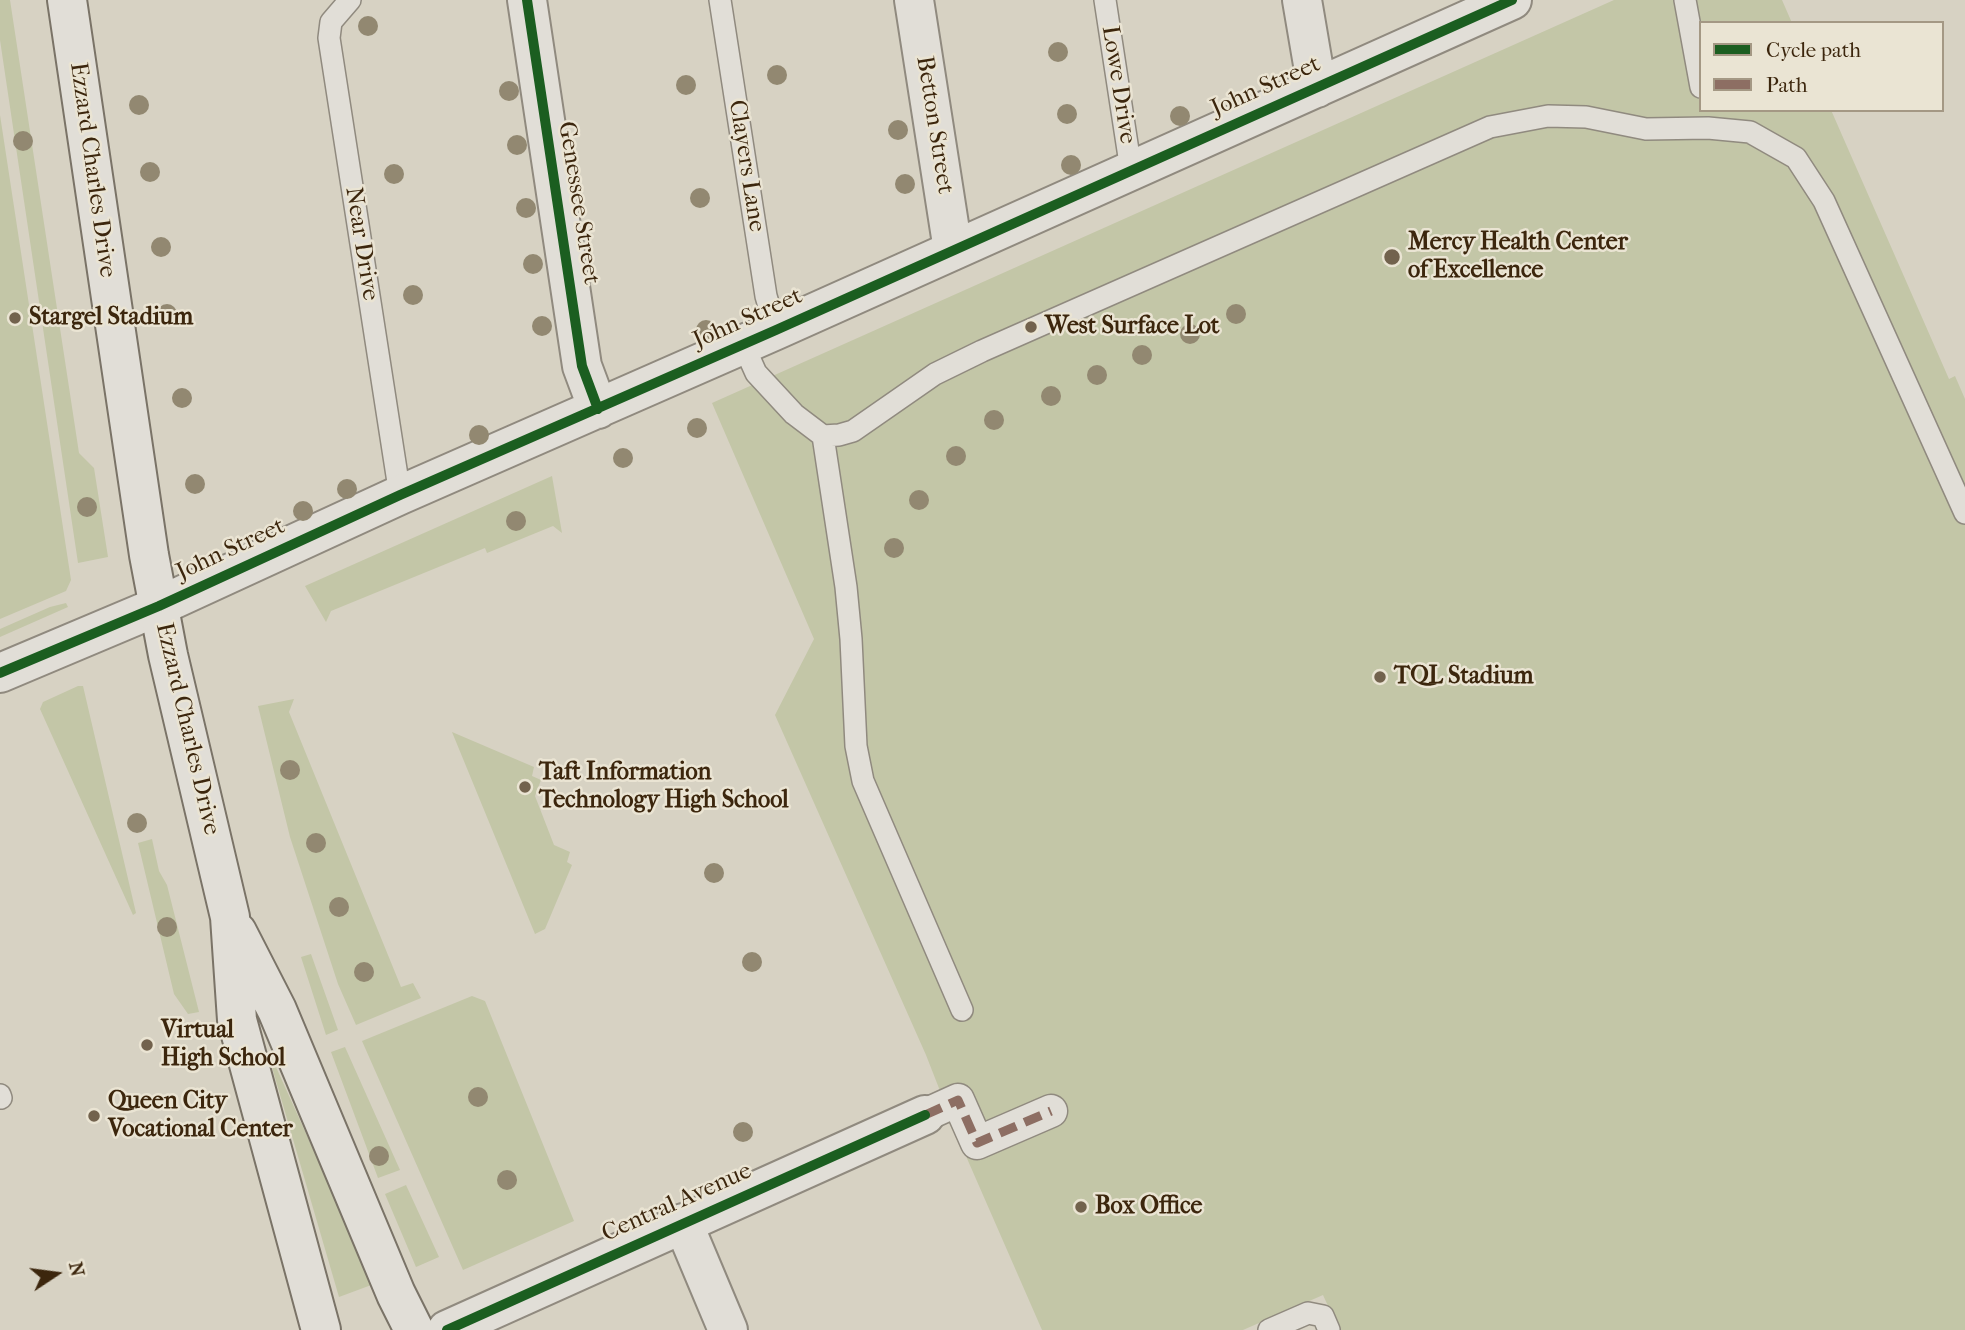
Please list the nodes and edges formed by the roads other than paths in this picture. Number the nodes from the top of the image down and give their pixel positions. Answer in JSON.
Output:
{"nodes":[{"id":1,"x":67,"y":0,"type":"edge"},
{"id":2,"x":350,"y":0,"type":"edge"},
{"id":3,"x":527,"y":0,"type":"edge"},
{"id":4,"x":720,"y":0,"type":"edge"},
{"id":5,"x":914,"y":0,"type":"edge"},
{"id":6,"x":1105,"y":0,"type":"edge"},
{"id":7,"x":1302,"y":0,"type":"edge"},
{"id":8,"x":1685,"y":0,"type":"edge"},
{"id":9,"x":1508,"y":1,"type":"edge"},
{"id":10,"x":1699,"y":76,"type":"edge"},
{"id":11,"x":1317,"y":88,"type":"junction"},
{"id":12,"x":1706,"y":119,"type":"edge"},
{"id":13,"x":1132,"y":170,"type":"junction"},
{"id":14,"x":953,"y":250,"type":"junction"},
{"id":15,"x":759,"y":337,"type":"junction"},
{"id":16,"x":598,"y":409,"type":"junction"},
{"id":17,"x":823,"y":436,"type":"junction"},
{"id":18,"x":400,"y":495,"type":"junction"},
{"id":19,"x":1965,"y":513,"type":"edge"},
{"id":20,"x":159,"y":606,"type":"junction"},
{"id":21,"x":0,"y":673,"type":"edge"},
{"id":22,"x":230,"y":917,"type":"junction"},
{"id":23,"x":962,"y":1010,"type":"dead end"},
{"id":24,"x":1051,"y":1111,"type":"dead end"},
{"id":25,"x":925,"y":1115,"type":"joint"},
{"id":26,"x":683,"y":1223,"type":"junction"},
{"id":27,"x":1326,"y":1323,"type":"edge"},
{"id":28,"x":321,"y":1330,"type":"edge"},
{"id":29,"x":414,"y":1330,"type":"edge"},
{"id":30,"x":447,"y":1330,"type":"edge"},
{"id":31,"x":728,"y":1330,"type":"edge"},
{"id":32,"x":1269,"y":1330,"type":"edge"}],
"edges":[{"from":1,"to":20,"type":"street","name":"Ezzard Charles Drive"},
{"from":2,"to":18,"type":"lane","name":"Near Drive"},
{"from":3,"to":16,"type":"street","name":"Genessee Street"},
{"from":4,"to":15,"type":"lane","name":"Clayers Lane"},
{"from":5,"to":14,"type":"street","name":"Betton Street"},
{"from":6,"to":13,"type":"lane","name":"Lowe Drive"},
{"from":7,"to":11,"type":"street"},
{"from":8,"to":10,"type":"lane"},
{"from":9,"to":11,"type":"street","name":"John Street"},
{"from":11,"to":13,"type":"street","name":"John Street"},
{"from":12,"to":17,"type":"lane"},
{"from":12,"to":19,"type":"lane"},
{"from":13,"to":14,"type":"street","name":"John Street"},
{"from":14,"to":15,"type":"street","name":"John Street"},
{"from":15,"to":16,"type":"street","name":"John Street"},
{"from":15,"to":17,"type":"lane","name":"Clayers Lane"},
{"from":16,"to":18,"type":"street","name":"John Street"},
{"from":17,"to":23,"type":"lane"},
{"from":18,"to":20,"type":"street","name":"John Street"},
{"from":20,"to":21,"type":"street","name":"John Street"},
{"from":20,"to":22,"type":"street","name":"Ezzard Charles Drive"},
{"from":22,"to":28,"type":"street","name":"Ezzard Charles Drive"},
{"from":22,"to":29,"type":"street","name":"Ezzard Charles Drive"},
{"from":24,"to":25,"type":"street"},
{"from":25,"to":26,"type":"street","name":"Central Avenue"},
{"from":26,"to":30,"type":"street","name":"Central Avenue"},
{"from":26,"to":31,"type":"street"},
{"from":27,"to":32,"type":"lane"}]}
